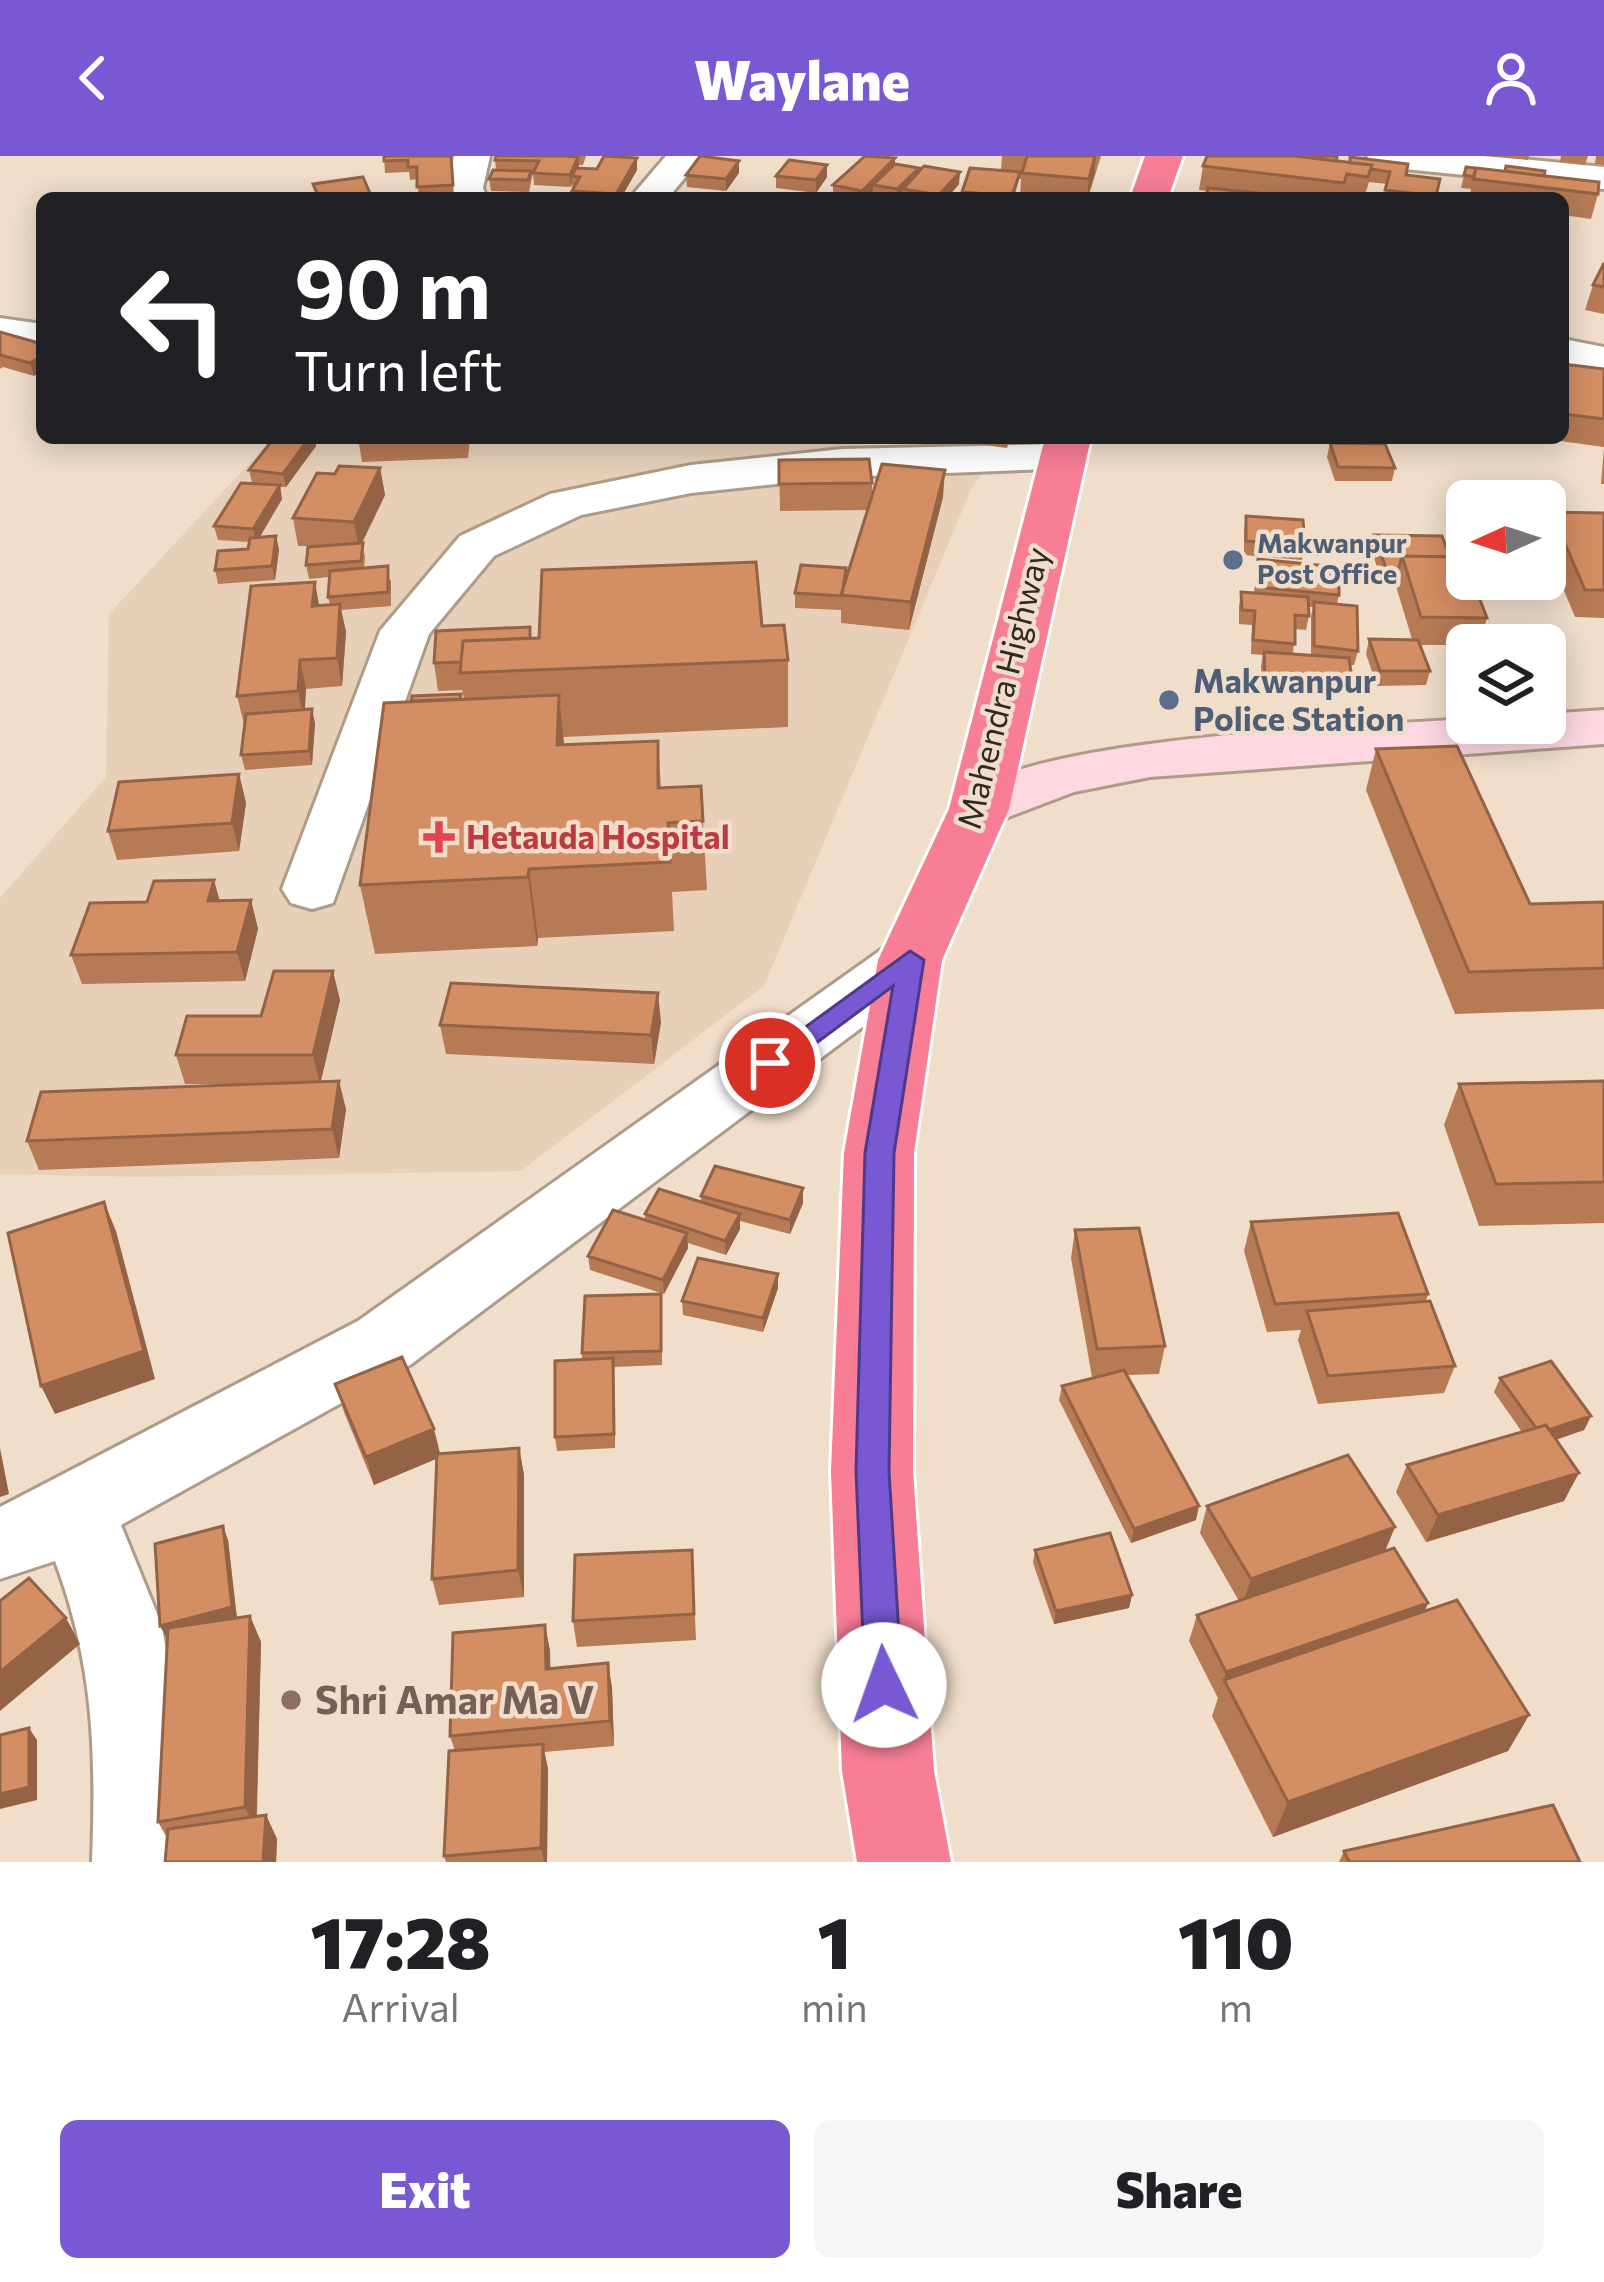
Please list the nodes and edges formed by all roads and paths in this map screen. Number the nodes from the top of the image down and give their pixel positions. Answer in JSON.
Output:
{"nodes":[{"id":1,"x":472,"y":156,"type":"edge"},
{"id":2,"x":685,"y":156,"type":"edge"},
{"id":3,"x":1164,"y":156,"type":"edge"},
{"id":4,"x":1385,"y":156,"type":"edge"},
{"id":5,"x":1604,"y":178,"type":"edge"},
{"id":6,"x":467,"y":192,"type":"edge"},
{"id":7,"x":653,"y":192,"type":"edge"},
{"id":8,"x":1151,"y":192,"type":"edge"},
{"id":9,"x":0,"y":330,"type":"edge"},
{"id":10,"x":36,"y":335,"type":"edge"},
{"id":11,"x":1569,"y":353,"type":"edge"},
{"id":12,"x":1604,"y":360,"type":"edge"},
{"id":13,"x":1064,"y":448,"type":"edge"},
{"id":14,"x":1604,"y":727,"type":"edge"},
{"id":15,"x":979,"y":809,"type":"junction"},
{"id":16,"x":312,"y":889,"type":"dead end"},
{"id":17,"x":910,"y":960,"type":"junction"},
{"id":18,"x":24,"y":1539,"type":"edge"},
{"id":19,"x":137,"y":1862,"type":"edge"},
{"id":20,"x":904,"y":1862,"type":"edge"}],
"edges":[{"from":1,"to":6,"type":"street"},
{"from":2,"to":7,"type":"street"},
{"from":3,"to":8,"type":"highway"},
{"from":4,"to":5,"type":"street"},
{"from":9,"to":10,"type":"street"},
{"from":11,"to":12,"type":"street"},
{"from":13,"to":15,"type":"highway","name":"Mahendra Highway"},
{"from":13,"to":16,"type":"street"},
{"from":14,"to":15,"type":"street"},
{"from":15,"to":17,"type":"highway","name":"Mahendra Highway"},
{"from":17,"to":18,"type":"street"},
{"from":17,"to":20,"type":"highway","name":"Mahendra Highway"},
{"from":18,"to":19,"type":"street"}]}
